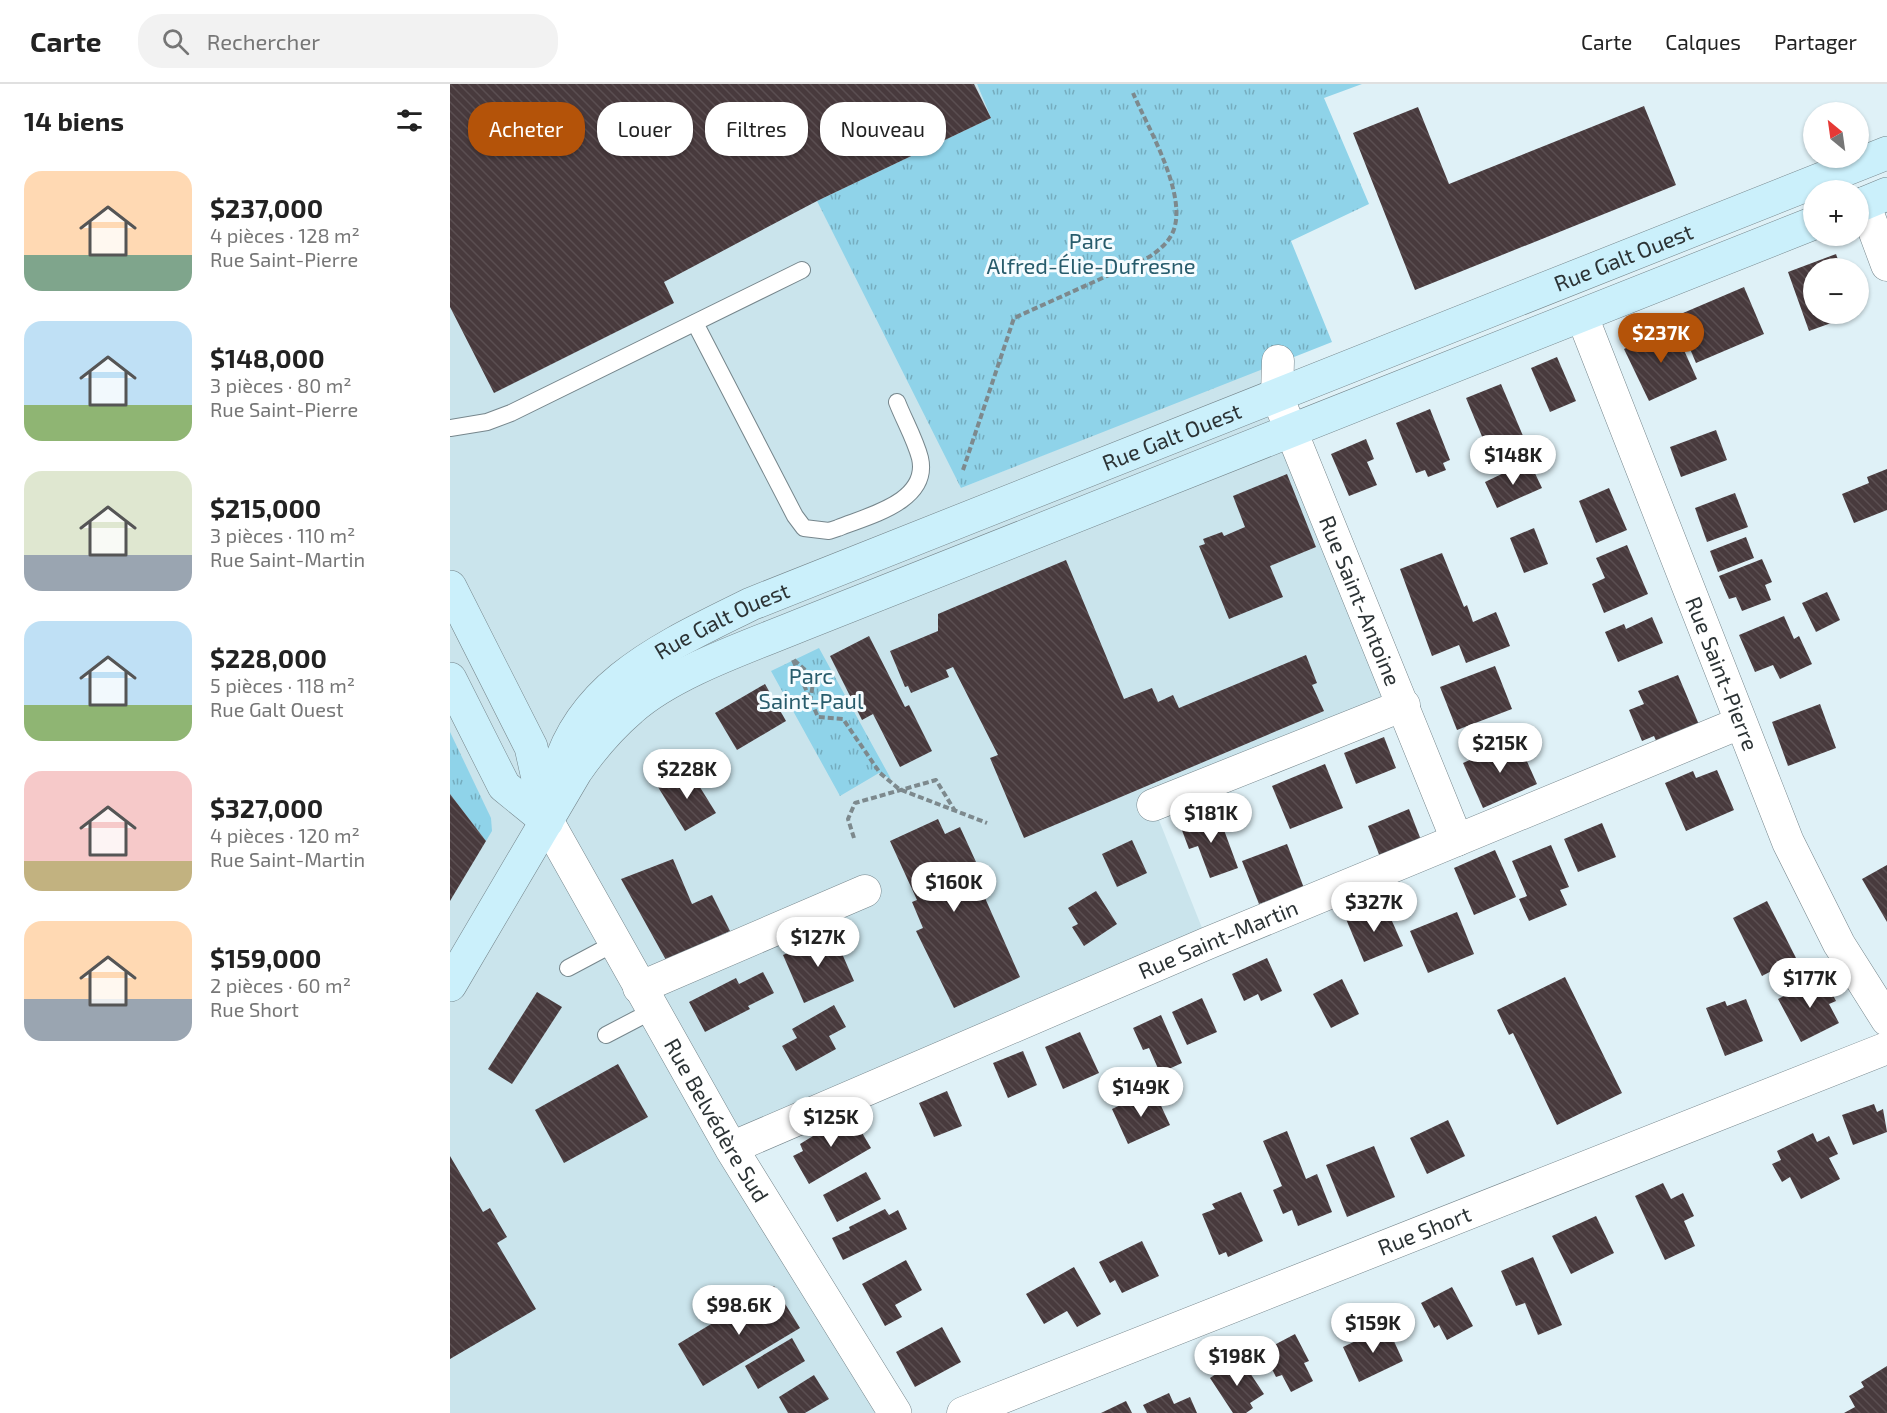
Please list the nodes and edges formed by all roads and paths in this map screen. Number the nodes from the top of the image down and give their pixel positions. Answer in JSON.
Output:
{"nodes":[{"id":1,"x":1133,"y":93,"type":"dead end"},
{"id":2,"x":1887,"y":153,"type":"edge"},
{"id":3,"x":1870,"y":201,"type":"edge"},
{"id":4,"x":1803,"y":228,"type":"edge"},
{"id":5,"x":1887,"y":265,"type":"edge"},
{"id":6,"x":802,"y":270,"type":"dead end"},
{"id":7,"x":1582,"y":316,"type":"junction"},
{"id":8,"x":695,"y":323,"type":"junction"},
{"id":9,"x":1278,"y":361,"type":"dead end"},
{"id":10,"x":1277,"y":396,"type":"junction"},
{"id":11,"x":897,"y":402,"type":"dead end"},
{"id":12,"x":450,"y":428,"type":"edge"},
{"id":13,"x":1292,"y":432,"type":"junction"},
{"id":14,"x":963,"y":470,"type":"dead end"},
{"id":15,"x":450,"y":587,"type":"edge"},
{"id":16,"x":450,"y":679,"type":"edge"},
{"id":17,"x":810,"y":702,"type":"junction"},
{"id":18,"x":1404,"y":705,"type":"junction"},
{"id":19,"x":1740,"y":723,"type":"junction"},
{"id":20,"x":899,"y":789,"type":"junction"},
{"id":21,"x":1153,"y":805,"type":"dead end"},
{"id":22,"x":955,"y":811,"type":"junction"},
{"id":23,"x":547,"y":820,"type":"junction"},
{"id":24,"x":987,"y":823,"type":"dead end"},
{"id":25,"x":854,"y":838,"type":"dead end"},
{"id":26,"x":1457,"y":840,"type":"junction"},
{"id":27,"x":865,"y":891,"type":"dead end"},
{"id":28,"x":615,"y":943,"type":"junction"},
{"id":29,"x":568,"y":968,"type":"dead end"},
{"id":30,"x":450,"y":985,"type":"edge"},
{"id":31,"x":646,"y":999,"type":"junction"},
{"id":32,"x":1887,"y":1020,"type":"edge"},
{"id":33,"x":606,"y":1035,"type":"dead end"},
{"id":34,"x":1887,"y":1048,"type":"edge"},
{"id":35,"x":731,"y":1148,"type":"junction"},
{"id":36,"x":895,"y":1413,"type":"edge"},
{"id":37,"x":963,"y":1413,"type":"edge"}],
"edges":[{"from":1,"to":14,"type":"path"},
{"from":2,"to":10,"type":"main road","name":"Rue Galt Ouest"},
{"from":3,"to":5,"type":"street"},
{"from":4,"to":7,"type":"main road","name":"Rue Galt Ouest"},
{"from":6,"to":8,"type":"lane"},
{"from":7,"to":13,"type":"main road","name":"Rue Galt Ouest"},
{"from":7,"to":19,"type":"street","name":"Rue Saint-Pierre"},
{"from":8,"to":11,"type":"lane"},
{"from":8,"to":12,"type":"lane"},
{"from":9,"to":10,"type":"street","name":"Rue Saint-Antoine"},
{"from":10,"to":13,"type":"street","name":"Rue Saint-Antoine"},
{"from":10,"to":23,"type":"main road","name":"Rue Galt Ouest"},
{"from":13,"to":18,"type":"street","name":"Rue Saint-Antoine"},
{"from":13,"to":23,"type":"main road","name":"Rue Galt Ouest"},
{"from":15,"to":23,"type":"main road","name":"Rue Belvédère Sud"},
{"from":16,"to":23,"type":"main road","name":"Rue Belvédère Sud"},
{"from":17,"to":17,"type":"path"},
{"from":17,"to":20,"type":"path"},
{"from":18,"to":21,"type":"street"},
{"from":18,"to":26,"type":"street","name":"Rue Saint-Antoine"},
{"from":19,"to":26,"type":"street","name":"Rue Saint-Martin"},
{"from":19,"to":32,"type":"street","name":"Rue Saint-Pierre"},
{"from":20,"to":22,"type":"path"},
{"from":20,"to":22,"type":"path"},
{"from":20,"to":25,"type":"path"},
{"from":22,"to":24,"type":"path"},
{"from":23,"to":28,"type":"street","name":"Rue Belvédère Sud"},
{"from":23,"to":30,"type":"main road","name":"Rue Galt Ouest"},
{"from":26,"to":35,"type":"street","name":"Rue Saint-Martin"},
{"from":27,"to":31,"type":"street"},
{"from":28,"to":29,"type":"lane"},
{"from":28,"to":31,"type":"street","name":"Rue Belvédère Sud"},
{"from":31,"to":33,"type":"lane"},
{"from":31,"to":35,"type":"street","name":"Rue Belvédère Sud"},
{"from":34,"to":37,"type":"street","name":"Rue Short"},
{"from":35,"to":36,"type":"street","name":"Rue Belvédère Sud"}]}
